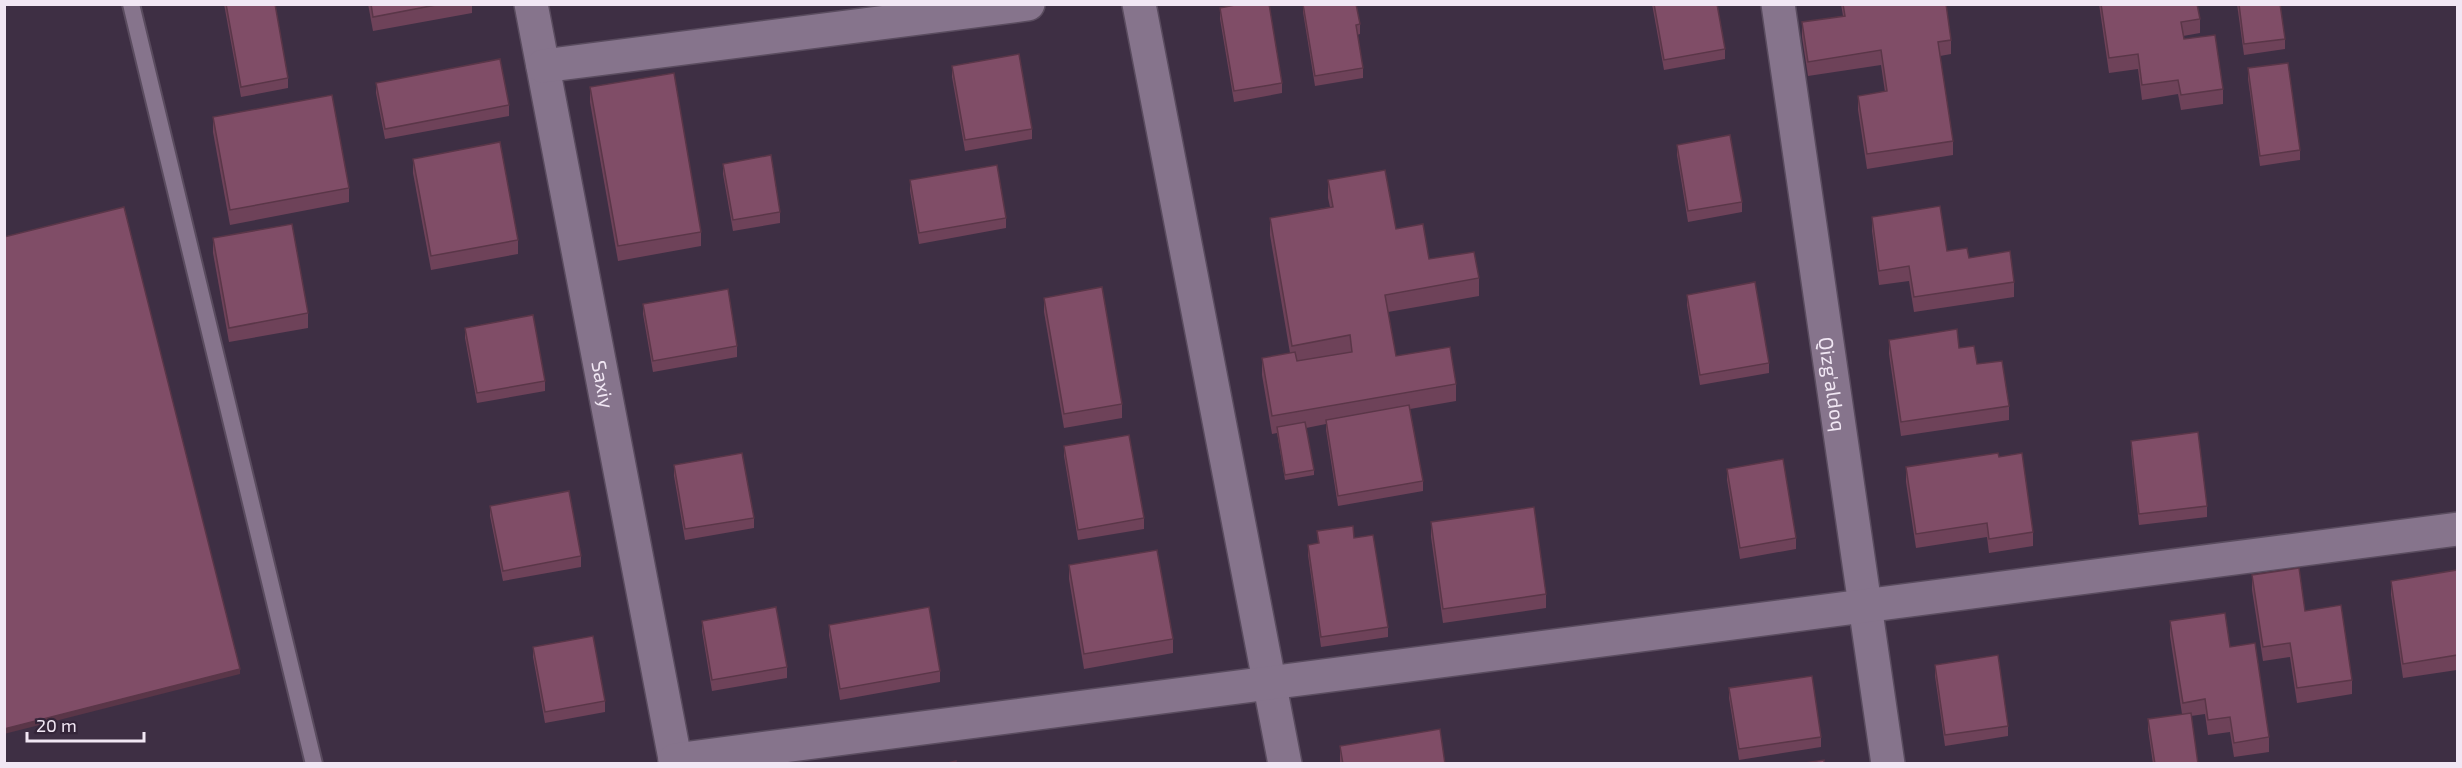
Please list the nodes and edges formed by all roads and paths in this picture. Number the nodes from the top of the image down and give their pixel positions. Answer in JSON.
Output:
{"nodes":[{"id":1,"x":130,"y":4,"type":"edge"},
{"id":2,"x":531,"y":4,"type":"edge"},
{"id":3,"x":1028,"y":4,"type":"edge"},
{"id":4,"x":1139,"y":4,"type":"edge"},
{"id":5,"x":1778,"y":4,"type":"edge"},
{"id":6,"x":543,"y":66,"type":"junction"},
{"id":7,"x":2457,"y":529,"type":"edge"},
{"id":8,"x":1865,"y":606,"type":"junction"},
{"id":9,"x":1269,"y":683,"type":"junction"},
{"id":10,"x":676,"y":762,"type":"edge"},
{"id":11,"x":314,"y":764,"type":"edge"},
{"id":12,"x":1285,"y":764,"type":"edge"},
{"id":13,"x":1888,"y":764,"type":"edge"}],
"edges":[{"from":1,"to":11,"type":"lane"},
{"from":2,"to":6,"type":"street","name":"Saxiy"},
{"from":3,"to":6,"type":"street"},
{"from":4,"to":9,"type":"street"},
{"from":5,"to":8,"type":"street","name":"Qizg'aldoq"},
{"from":6,"to":10,"type":"street","name":"Saxiy"},
{"from":7,"to":8,"type":"street"},
{"from":8,"to":9,"type":"street"},
{"from":8,"to":13,"type":"street","name":"Qizg'aldoq"},
{"from":9,"to":10,"type":"street"},
{"from":9,"to":12,"type":"street"}]}
